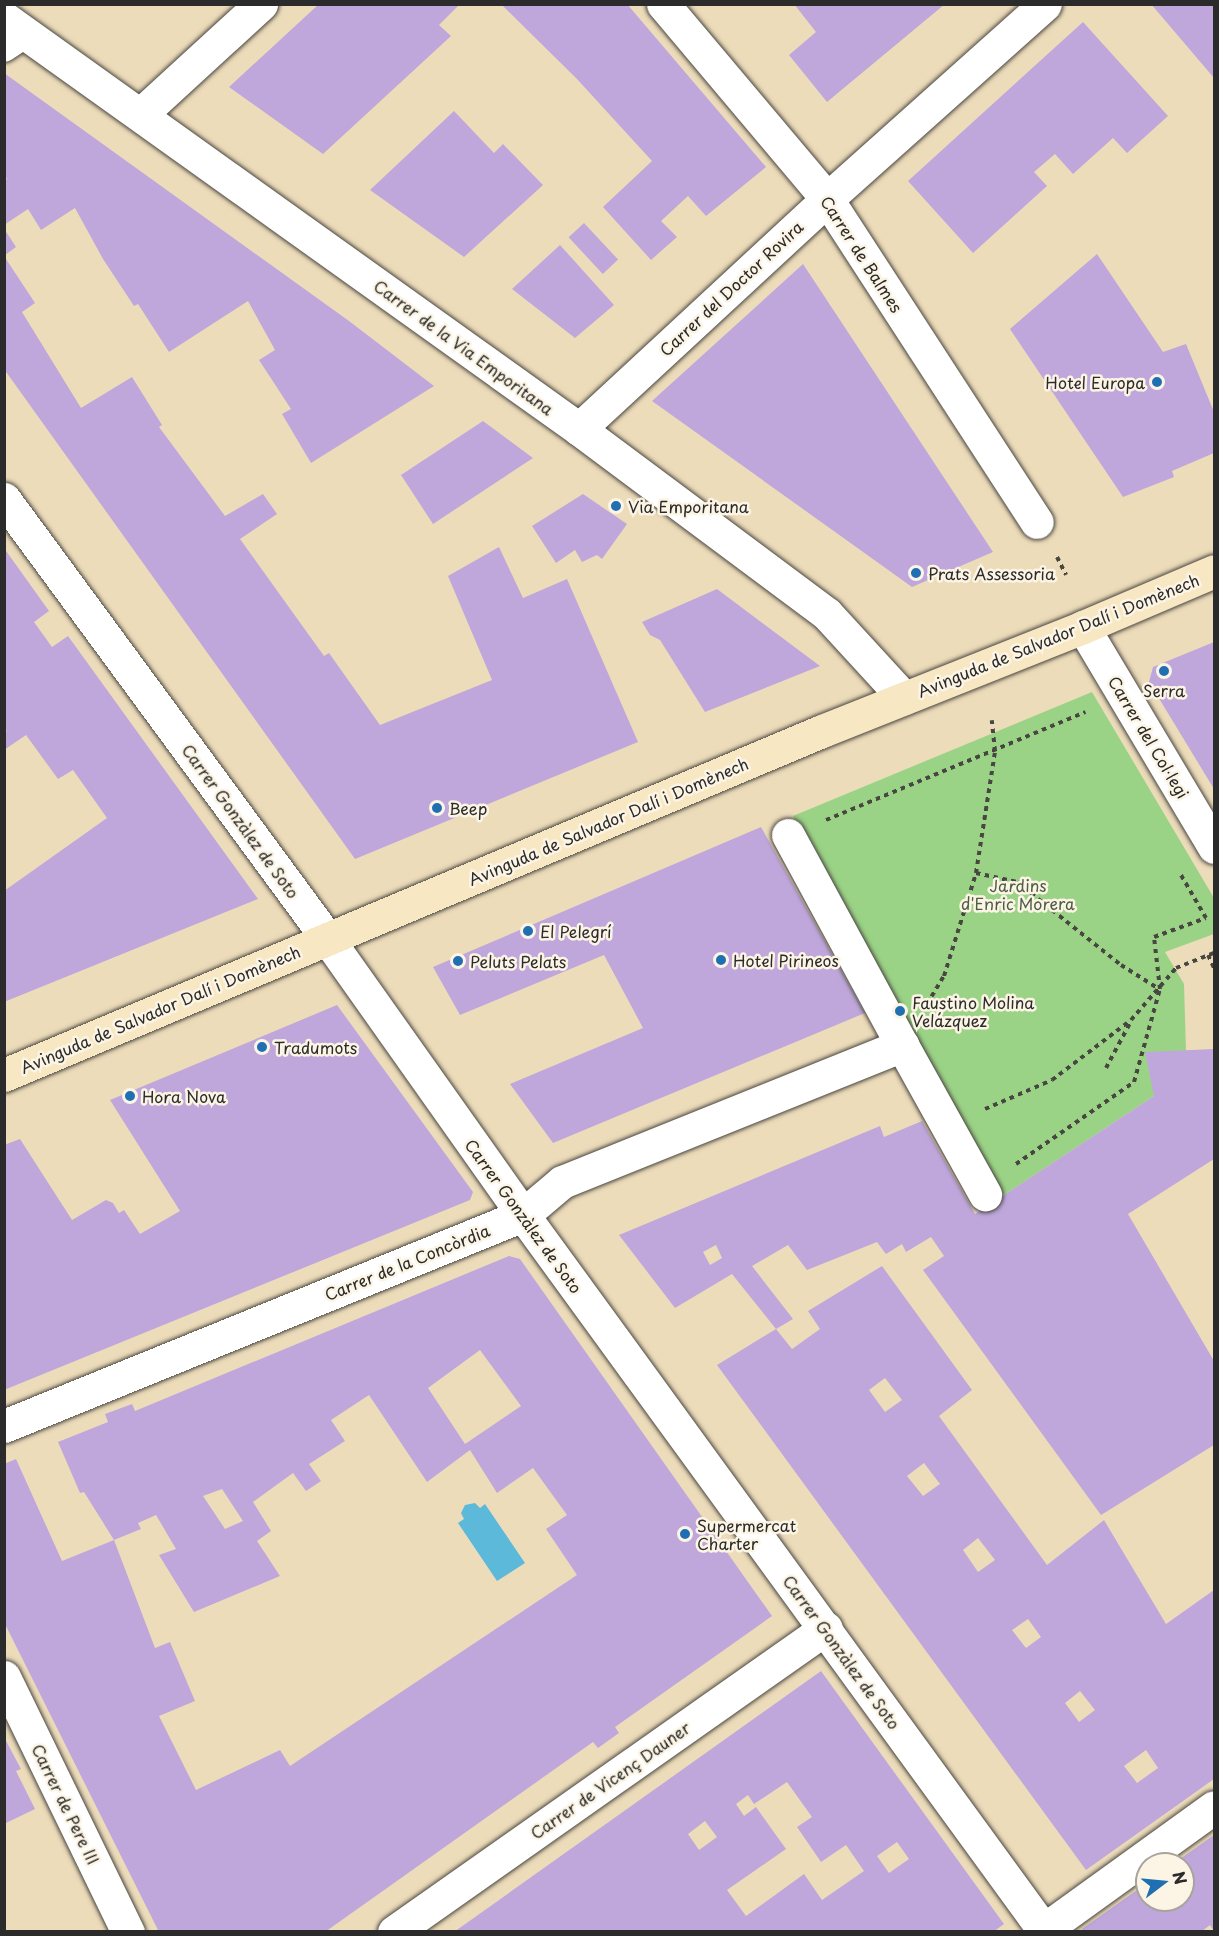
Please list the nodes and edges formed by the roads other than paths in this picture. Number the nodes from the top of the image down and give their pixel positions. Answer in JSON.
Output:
{"nodes":[{"id":1,"x":261,"y":4,"type":"edge"},
{"id":2,"x":663,"y":4,"type":"edge"},
{"id":3,"x":1045,"y":4,"type":"edge"},
{"id":4,"x":11,"y":33,"type":"edge"},
{"id":5,"x":141,"y":114,"type":"junction"},
{"id":6,"x":826,"y":199,"type":"junction"},
{"id":7,"x":579,"y":429,"type":"junction"},
{"id":8,"x":4,"y":499,"type":"edge"},
{"id":9,"x":1037,"y":522,"type":"dead end"},
{"id":10,"x":1215,"y":571,"type":"edge"},
{"id":11,"x":1083,"y":627,"type":"junction"},
{"id":12,"x":904,"y":698,"type":"junction"},
{"id":13,"x":788,"y":835,"type":"road end"},
{"id":14,"x":1215,"y":848,"type":"edge"},
{"id":15,"x":327,"y":938,"type":"junction"},
{"id":16,"x":902,"y":1045,"type":"junction"},
{"id":17,"x":4,"y":1075,"type":"edge"},
{"id":18,"x":985,"y":1194,"type":"road end"},
{"id":19,"x":523,"y":1215,"type":"junction"},
{"id":20,"x":4,"y":1426,"type":"edge"},
{"id":21,"x":826,"y":1628,"type":"junction"},
{"id":22,"x":4,"y":1677,"type":"edge"},
{"id":23,"x":1215,"y":1807,"type":"edge"},
{"id":24,"x":1043,"y":1931,"type":"edge"},
{"id":25,"x":128,"y":1932,"type":"edge"},
{"id":26,"x":394,"y":1932,"type":"edge"}],
"edges":[{"from":1,"to":5,"type":"street"},
{"from":2,"to":6,"type":"street","name":"Carrer de Balmes"},
{"from":3,"to":6,"type":"street","name":"Carrer del Doctor Rovira"},
{"from":4,"to":5,"type":"street","name":"Carrer de la Via Emporitana"},
{"from":5,"to":7,"type":"street","name":"Carrer de la Via Emporitana"},
{"from":6,"to":7,"type":"street","name":"Carrer del Doctor Rovira"},
{"from":6,"to":9,"type":"street","name":"Carrer de Balmes"},
{"from":7,"to":12,"type":"street","name":"Carrer de la Via Emporitana"},
{"from":8,"to":15,"type":"street","name":"Carrer Gonzàlez de Soto"},
{"from":10,"to":11,"type":"main road","name":"Avinguda de Salvador Dalí i Domènech"},
{"from":11,"to":12,"type":"main road","name":"Avinguda de Salvador Dalí i Domènech"},
{"from":11,"to":14,"type":"street","name":"Carrer del Col·legi"},
{"from":12,"to":15,"type":"main road","name":"Avinguda de Salvador Dalí i Domènech"},
{"from":13,"to":16,"type":"street"},
{"from":15,"to":17,"type":"main road","name":"Avinguda de Salvador Dalí i Domènech"},
{"from":15,"to":19,"type":"street","name":"Carrer Gonzàlez de Soto"},
{"from":16,"to":18,"type":"street"},
{"from":16,"to":19,"type":"street","name":"Carrer de la Concòrdia"},
{"from":19,"to":20,"type":"street","name":"Carrer de la Concòrdia"},
{"from":19,"to":21,"type":"street","name":"Carrer Gonzàlez de Soto"},
{"from":21,"to":24,"type":"street","name":"Carrer Gonzàlez de Soto"},
{"from":21,"to":26,"type":"street","name":"Carrer de Vicenç Dauner"},
{"from":22,"to":25,"type":"street","name":"Carrer de Pere III"},
{"from":23,"to":24,"type":"street"}]}
